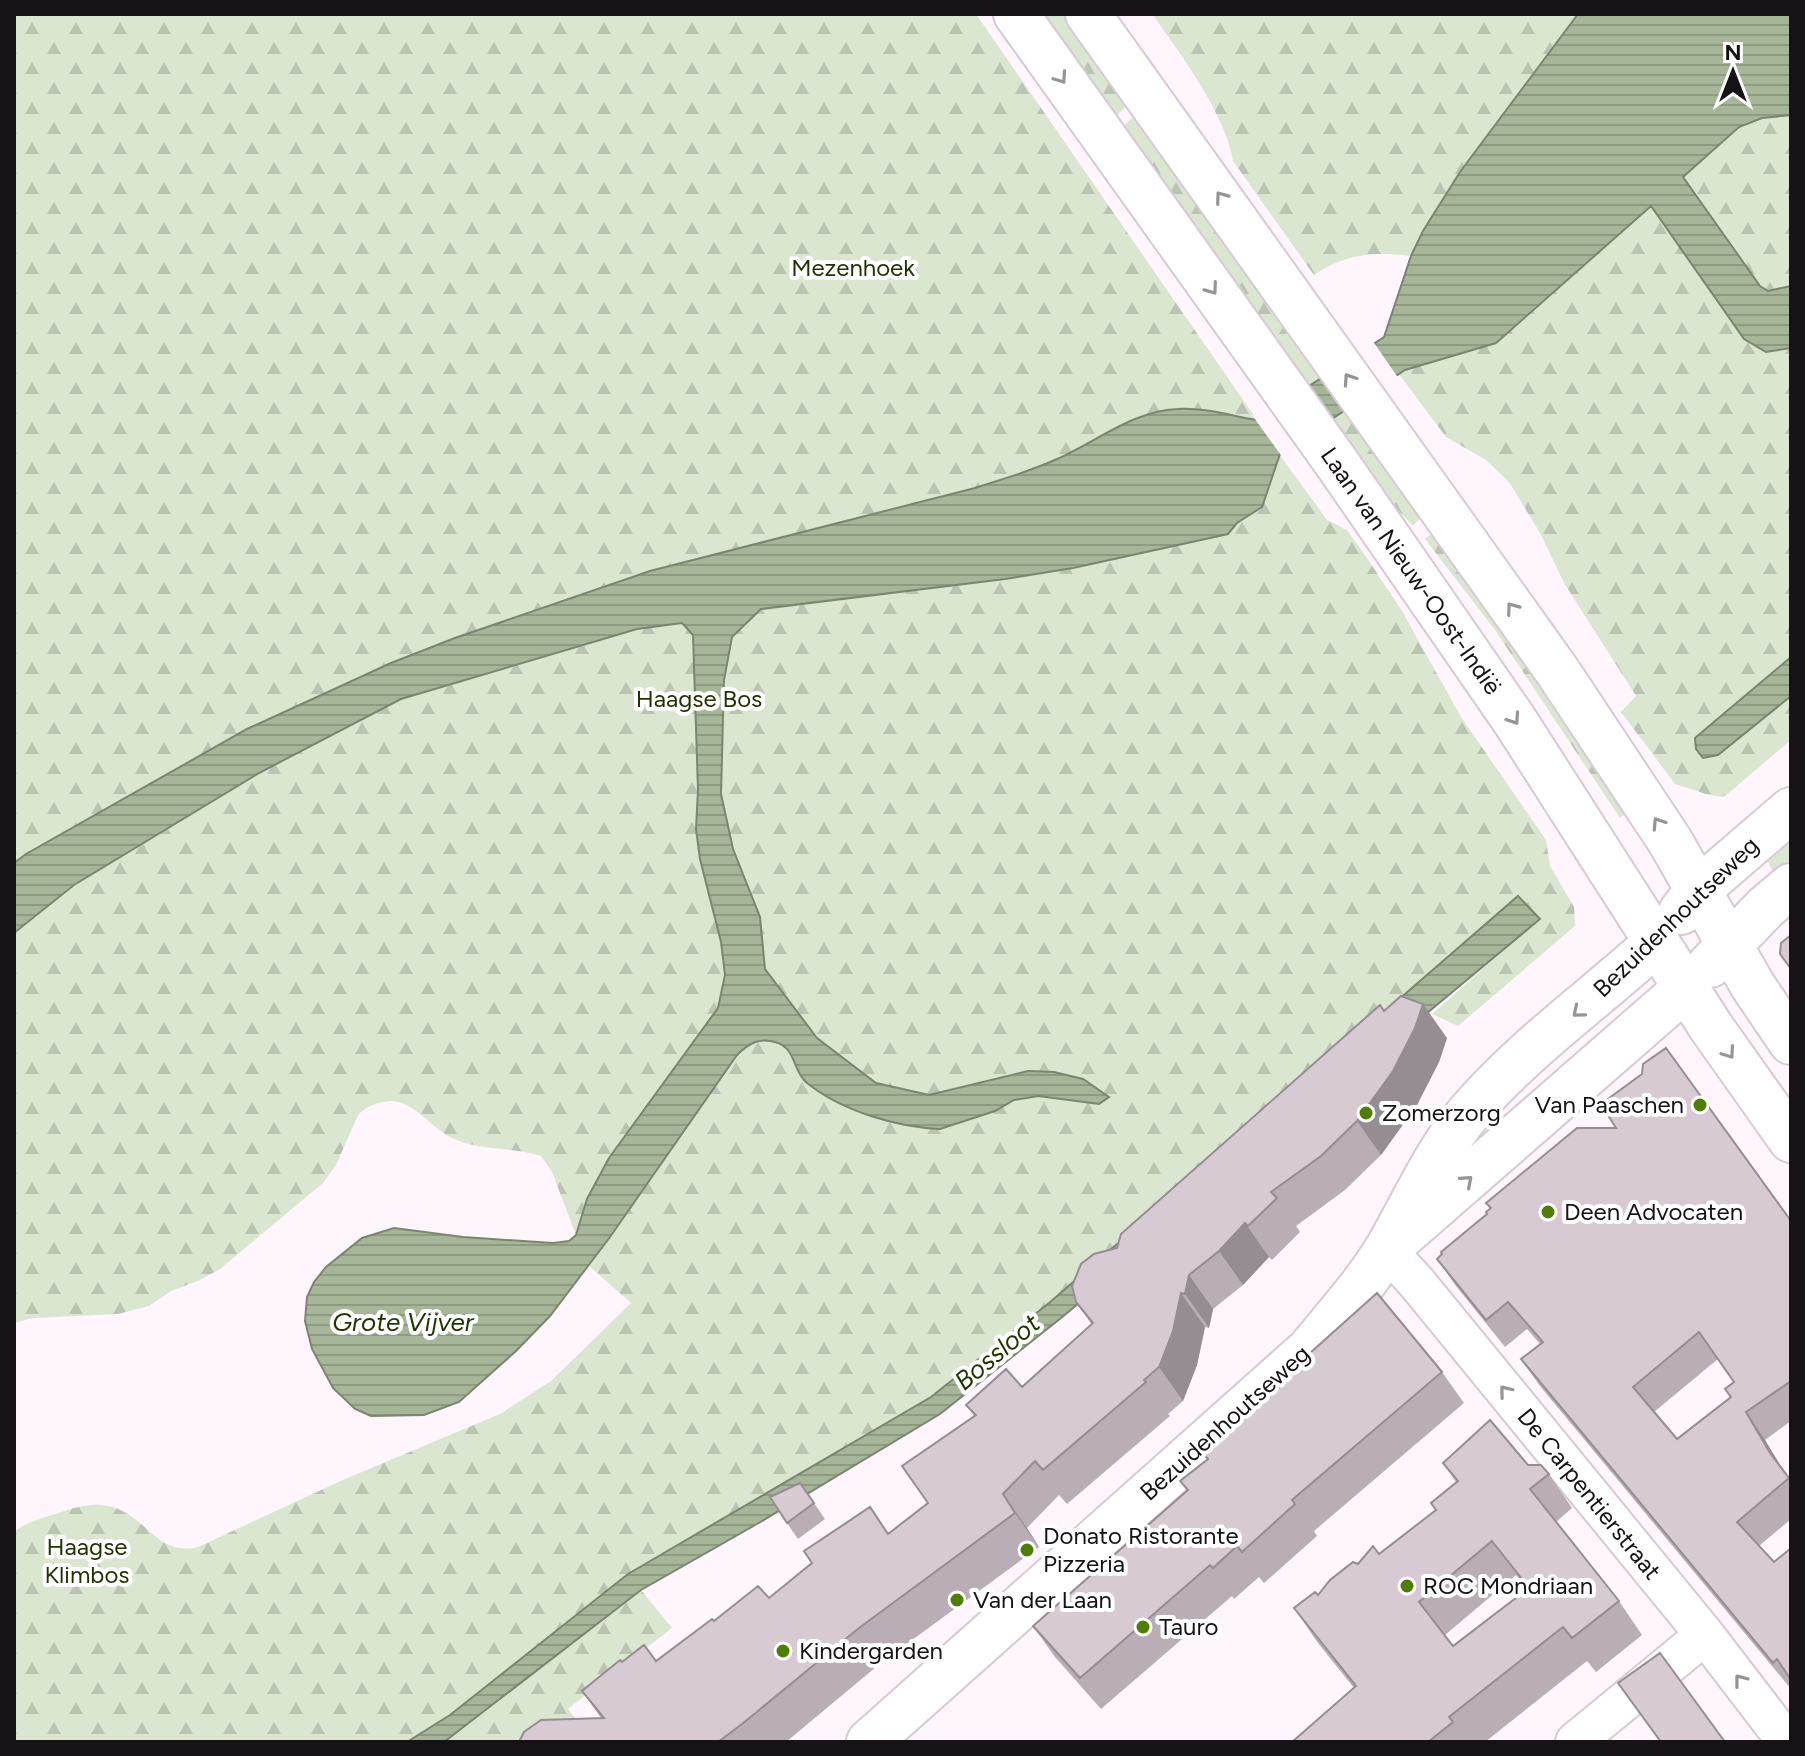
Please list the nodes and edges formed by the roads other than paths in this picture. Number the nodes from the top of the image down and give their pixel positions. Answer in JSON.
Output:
{"nodes":[{"id":1,"x":1016,"y":14,"type":"edge"},
{"id":2,"x":1088,"y":14,"type":"edge"},
{"id":3,"x":1791,"y":810,"type":"edge"},
{"id":4,"x":1791,"y":886,"type":"edge"},
{"id":5,"x":1698,"y":890,"type":"junction"},
{"id":6,"x":1657,"y":942,"type":"junction"},
{"id":7,"x":1730,"y":945,"type":"junction"},
{"id":8,"x":1687,"y":987,"type":"junction"},
{"id":9,"x":1791,"y":1042,"type":"edge"},
{"id":10,"x":1791,"y":1140,"type":"edge"},
{"id":11,"x":1386,"y":1249,"type":"junction"},
{"id":12,"x":1705,"y":1635,"type":"junction"},
{"id":13,"x":869,"y":1742,"type":"edge"},
{"id":14,"x":1575,"y":1742,"type":"edge"},
{"id":15,"x":1787,"y":1742,"type":"edge"}],
"edges":[{"from":1,"to":6,"type":"main road","name":"Laan van Nieuw-Oost-Indië","one_way":true},
{"from":5,"to":2,"type":"main road","one_way":true},
{"from":3,"to":5,"type":"main road","name":"Bezuidenhoutseweg"},
{"from":4,"to":7,"type":"main road","name":"Bezuidenhoutseweg"},
{"from":5,"to":6,"type":"main road","name":"Bezuidenhoutseweg"},
{"from":5,"to":7,"type":"main road"},
{"from":6,"to":8,"type":"main road","name":"Laan van Nieuw-Oost-Indië"},
{"from":6,"to":11,"type":"main road","name":"Bezuidenhoutseweg","one_way":true},
{"from":7,"to":8,"type":"main road","name":"Bezuidenhoutseweg"},
{"from":7,"to":9,"type":"main road"},
{"from":8,"to":10,"type":"main road","name":"Laan van Nieuw-Oost-Indië","one_way":true},
{"from":11,"to":8,"type":"main road","name":"Bezuidenhoutseweg","one_way":true},
{"from":12,"to":11,"type":"street","name":"De Carpentierstraat","one_way":true},
{"from":11,"to":13,"type":"main road","name":"Bezuidenhoutseweg"},
{"from":12,"to":14,"type":"street"},
{"from":15,"to":12,"type":"street","name":"De Carpentierstraat","one_way":true}]}
